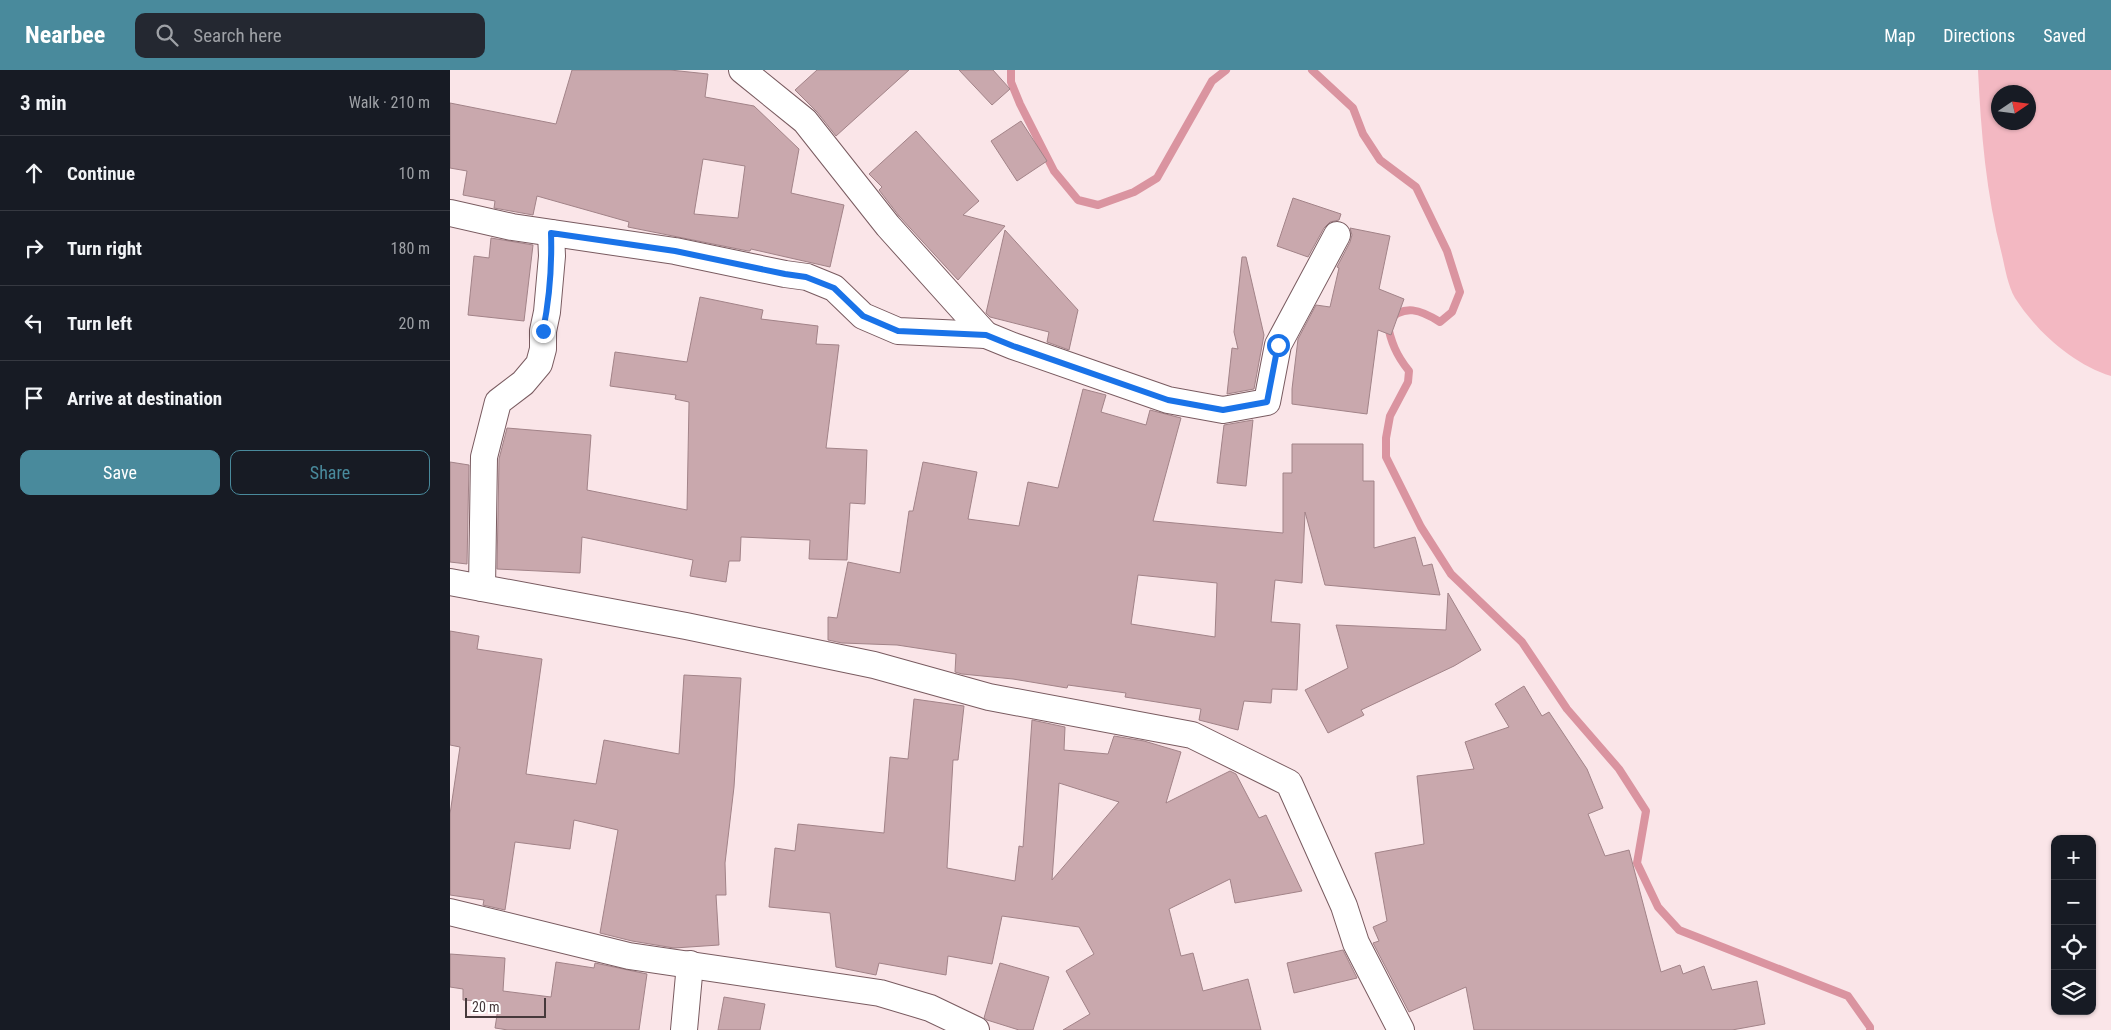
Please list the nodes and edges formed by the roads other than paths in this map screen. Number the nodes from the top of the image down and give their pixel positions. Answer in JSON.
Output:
{"nodes":[{"id":1,"x":742,"y":70,"type":"edge"},
{"id":2,"x":450,"y":213,"type":"edge"},
{"id":3,"x":551,"y":233,"type":"junction"},
{"id":4,"x":1337,"y":235,"type":"dead end"},
{"id":5,"x":986,"y":335,"type":"junction"},
{"id":6,"x":450,"y":582,"type":"edge"},
{"id":7,"x":482,"y":588,"type":"junction"},
{"id":8,"x":450,"y":912,"type":"edge"},
{"id":9,"x":690,"y":964,"type":"junction"},
{"id":10,"x":684,"y":1030,"type":"edge"},
{"id":11,"x":976,"y":1030,"type":"edge"},
{"id":12,"x":1401,"y":1030,"type":"edge"}],
"edges":[{"from":1,"to":5,"type":"street"},
{"from":2,"to":3,"type":"street"},
{"from":3,"to":5,"type":"street"},
{"from":3,"to":7,"type":"street"},
{"from":4,"to":5,"type":"street"},
{"from":6,"to":7,"type":"street"},
{"from":7,"to":12,"type":"street"},
{"from":8,"to":9,"type":"street"},
{"from":9,"to":10,"type":"street"},
{"from":9,"to":11,"type":"street"}]}
